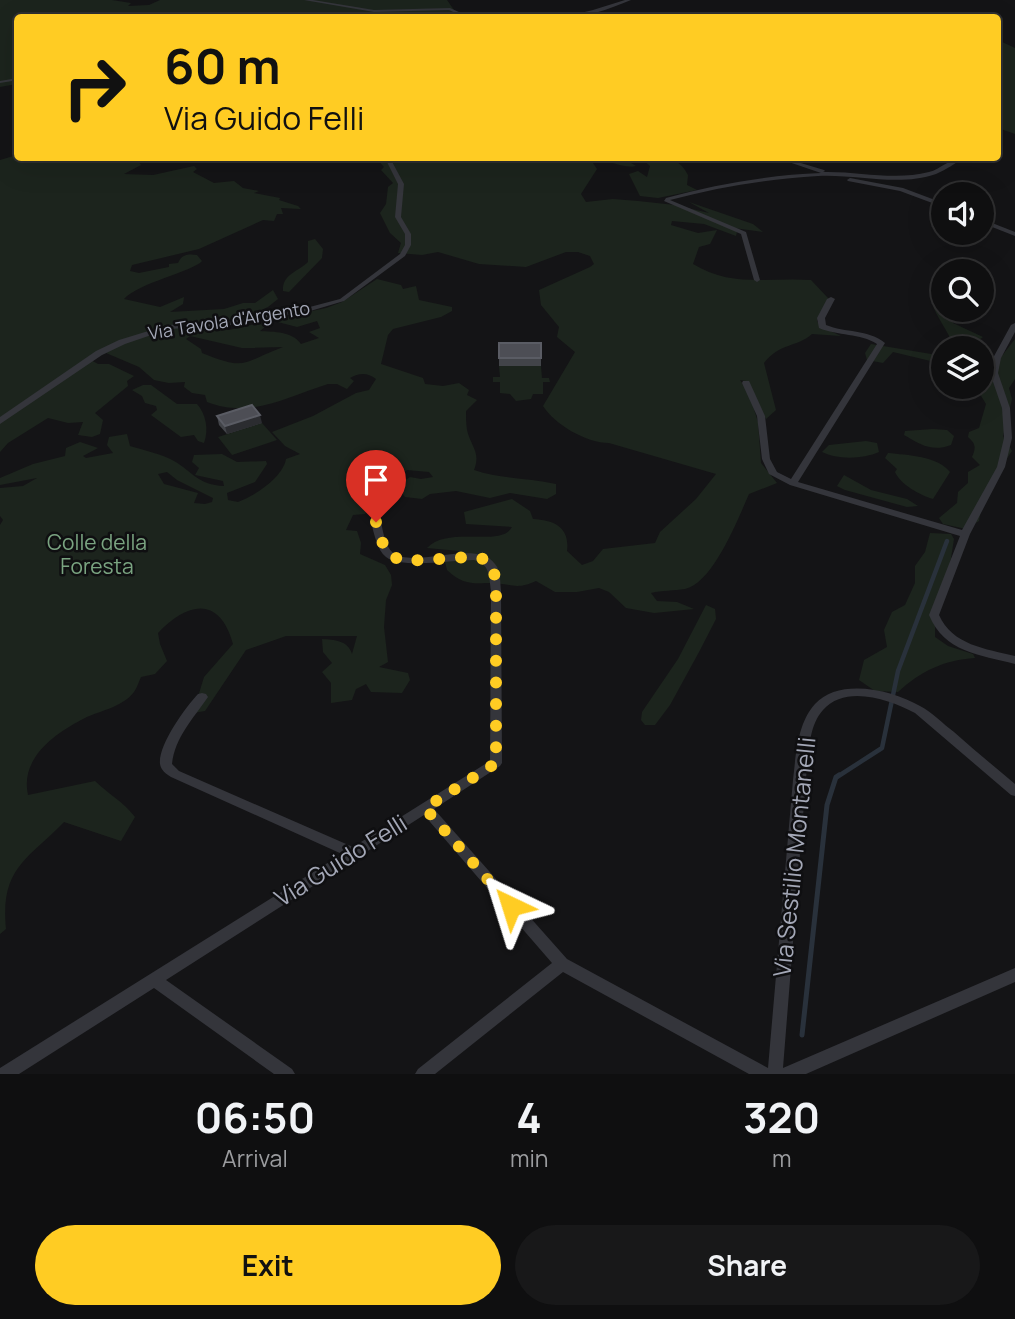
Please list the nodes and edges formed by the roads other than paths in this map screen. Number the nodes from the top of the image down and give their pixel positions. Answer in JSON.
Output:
{"nodes":[{"id":1,"x":306,"y":0,"type":"edge"},
{"id":2,"x":629,"y":0,"type":"edge"},
{"id":3,"x":461,"y":14,"type":"edge"},
{"id":4,"x":577,"y":14,"type":"edge"},
{"id":5,"x":390,"y":161,"type":"edge"},
{"id":6,"x":790,"y":161,"type":"edge"},
{"id":7,"x":955,"y":161,"type":"edge"},
{"id":8,"x":828,"y":173,"type":"junction"},
{"id":9,"x":931,"y":200,"type":"edge"},
{"id":10,"x":994,"y":226,"type":"edge"},
{"id":11,"x":1015,"y":234,"type":"edge"},
{"id":12,"x":757,"y":280,"type":"dead end"},
{"id":13,"x":831,"y":299,"type":"dead end"},
{"id":14,"x":1015,"y":325,"type":"edge"},
{"id":15,"x":746,"y":383,"type":"dead end"},
{"id":16,"x":0,"y":421,"type":"edge"},
{"id":17,"x":793,"y":483,"type":"junction"},
{"id":18,"x":376,"y":522,"type":"dead end"},
{"id":19,"x":965,"y":534,"type":"junction"},
{"id":20,"x":1015,"y":660,"type":"edge"},
{"id":21,"x":202,"y":697,"type":"dead end"},
{"id":22,"x":1015,"y":791,"type":"edge"},
{"id":23,"x":425,"y":808,"type":"junction"},
{"id":24,"x":353,"y":853,"type":"junction"},
{"id":25,"x":562,"y":964,"type":"junction"},
{"id":26,"x":1015,"y":975,"type":"edge"},
{"id":27,"x":153,"y":979,"type":"junction"},
{"id":28,"x":5,"y":1074,"type":"edge"},
{"id":29,"x":288,"y":1074,"type":"edge"},
{"id":30,"x":424,"y":1074,"type":"edge"},
{"id":31,"x":764,"y":1074,"type":"edge"},
{"id":32,"x":775,"y":1074,"type":"edge"},
{"id":33,"x":788,"y":1074,"type":"edge"}],
"edges":[{"from":1,"to":3,"type":"street"},
{"from":2,"to":4,"type":"street"},
{"from":5,"to":16,"type":"street","name":"Via Tavola d'Argento"},
{"from":6,"to":8,"type":"street"},
{"from":7,"to":8,"type":"street"},
{"from":8,"to":9,"type":"street"},
{"from":8,"to":12,"type":"street"},
{"from":10,"to":11,"type":"street"},
{"from":13,"to":17,"type":"street"},
{"from":14,"to":19,"type":"street"},
{"from":15,"to":17,"type":"street"},
{"from":17,"to":19,"type":"street"},
{"from":18,"to":23,"type":"street","name":"Via Guido Felli"},
{"from":19,"to":20,"type":"street"},
{"from":21,"to":24,"type":"street"},
{"from":22,"to":32,"type":"street","name":"Via Sestilio Montanelli"},
{"from":23,"to":24,"type":"street","name":"Via Guido Felli"},
{"from":23,"to":25,"type":"street"},
{"from":24,"to":27,"type":"street","name":"Via Guido Felli"},
{"from":25,"to":30,"type":"street"},
{"from":25,"to":31,"type":"street"},
{"from":26,"to":33,"type":"street"},
{"from":27,"to":28,"type":"street","name":"Via Guido Felli"},
{"from":27,"to":29,"type":"street"}]}
